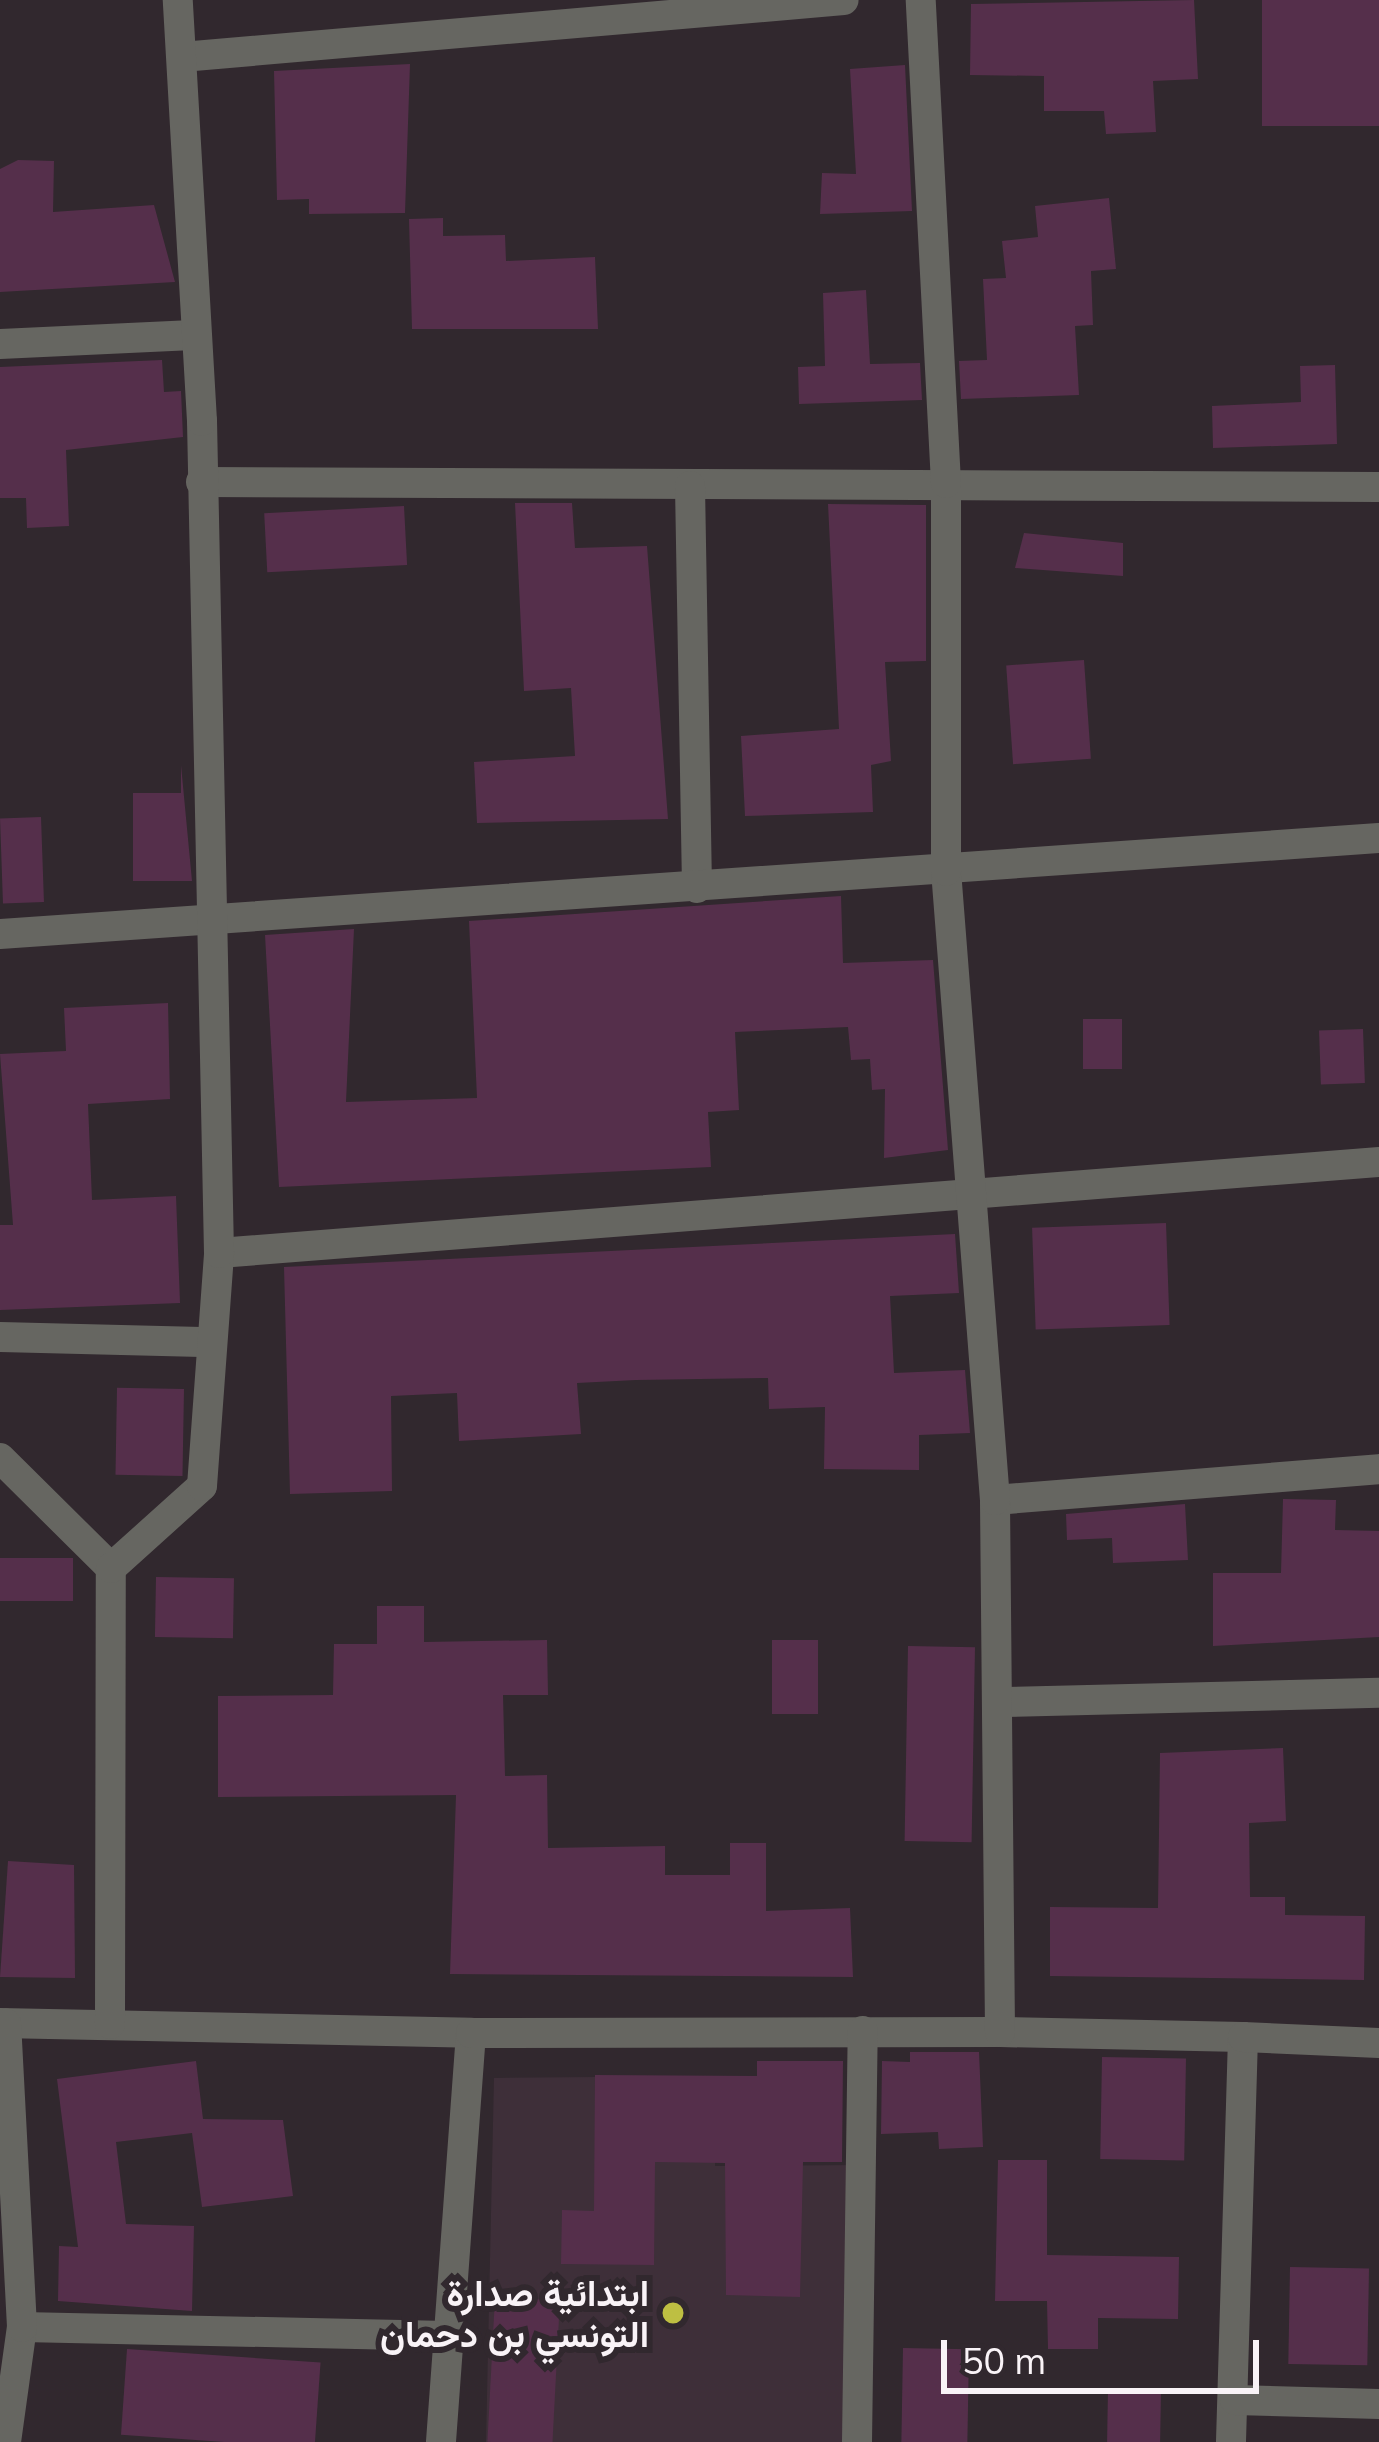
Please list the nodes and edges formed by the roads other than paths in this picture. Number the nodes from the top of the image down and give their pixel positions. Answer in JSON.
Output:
{"nodes":[{"id":1,"x":178,"y":0,"type":"edge"},
{"id":2,"x":844,"y":0,"type":"edge"},
{"id":3,"x":921,"y":0,"type":"edge"},
{"id":4,"x":182,"y":57,"type":"junction"},
{"id":5,"x":193,"y":335,"type":"junction"},
{"id":6,"x":0,"y":344,"type":"edge"},
{"id":7,"x":201,"y":482,"type":"junction"},
{"id":8,"x":946,"y":483,"type":"junction"},
{"id":9,"x":690,"y":486,"type":"junction"},
{"id":10,"x":1379,"y":487,"type":"edge"},
{"id":11,"x":1379,"y":838,"type":"edge"},
{"id":12,"x":946,"y":872,"type":"junction"},
{"id":13,"x":697,"y":888,"type":"junction"},
{"id":14,"x":217,"y":920,"type":"junction"},
{"id":15,"x":0,"y":934,"type":"edge"},
{"id":16,"x":1379,"y":1162,"type":"edge"},
{"id":17,"x":970,"y":1202,"type":"junction"},
{"id":18,"x":219,"y":1253,"type":"junction"},
{"id":19,"x":0,"y":1337,"type":"edge"},
{"id":20,"x":212,"y":1342,"type":"junction"},
{"id":21,"x":0,"y":1458,"type":"edge"},
{"id":22,"x":1379,"y":1468,"type":"edge"},
{"id":23,"x":995,"y":1500,"type":"junction"},
{"id":24,"x":111,"y":1568,"type":"junction"},
{"id":25,"x":1379,"y":1693,"type":"edge"},
{"id":26,"x":1003,"y":1702,"type":"junction"},
{"id":27,"x":3,"y":2023,"type":"edge"},
{"id":28,"x":110,"y":2024,"type":"junction"},
{"id":29,"x":863,"y":2031,"type":"junction"},
{"id":30,"x":1000,"y":2032,"type":"junction"},
{"id":31,"x":471,"y":2033,"type":"junction"},
{"id":32,"x":1243,"y":2037,"type":"junction"},
{"id":33,"x":1379,"y":2043,"type":"edge"},
{"id":34,"x":22,"y":2327,"type":"junction"},
{"id":35,"x":447,"y":2336,"type":"junction"},
{"id":36,"x":1235,"y":2400,"type":"junction"},
{"id":37,"x":1379,"y":2404,"type":"edge"},
{"id":38,"x":6,"y":2442,"type":"edge"},
{"id":39,"x":441,"y":2442,"type":"edge"},
{"id":40,"x":857,"y":2442,"type":"edge"},
{"id":41,"x":1231,"y":2442,"type":"edge"}],
"edges":[{"from":1,"to":4,"type":"street"},
{"from":2,"to":4,"type":"street"},
{"from":3,"to":8,"type":"street"},
{"from":4,"to":5,"type":"street"},
{"from":5,"to":6,"type":"street"},
{"from":5,"to":7,"type":"street"},
{"from":7,"to":9,"type":"street"},
{"from":7,"to":14,"type":"street"},
{"from":8,"to":9,"type":"street"},
{"from":8,"to":10,"type":"street"},
{"from":8,"to":12,"type":"street"},
{"from":9,"to":13,"type":"street"},
{"from":11,"to":12,"type":"street"},
{"from":12,"to":13,"type":"street"},
{"from":12,"to":17,"type":"street"},
{"from":13,"to":14,"type":"street"},
{"from":14,"to":15,"type":"street"},
{"from":14,"to":18,"type":"street"},
{"from":16,"to":17,"type":"street"},
{"from":17,"to":18,"type":"street"},
{"from":17,"to":23,"type":"street"},
{"from":18,"to":20,"type":"street"},
{"from":19,"to":20,"type":"street"},
{"from":20,"to":24,"type":"street"},
{"from":21,"to":24,"type":"street"},
{"from":22,"to":23,"type":"street"},
{"from":23,"to":26,"type":"street"},
{"from":24,"to":28,"type":"street"},
{"from":25,"to":26,"type":"street"},
{"from":26,"to":30,"type":"street"},
{"from":27,"to":28,"type":"street"},
{"from":27,"to":34,"type":"street"},
{"from":28,"to":31,"type":"street"},
{"from":29,"to":30,"type":"street"},
{"from":29,"to":31,"type":"street"},
{"from":29,"to":40,"type":"street"},
{"from":30,"to":32,"type":"street"},
{"from":31,"to":35,"type":"street"},
{"from":32,"to":33,"type":"street"},
{"from":32,"to":36,"type":"street"},
{"from":34,"to":35,"type":"street"},
{"from":34,"to":38,"type":"street"},
{"from":35,"to":39,"type":"street"},
{"from":36,"to":37,"type":"street"},
{"from":36,"to":41,"type":"street"}]}
